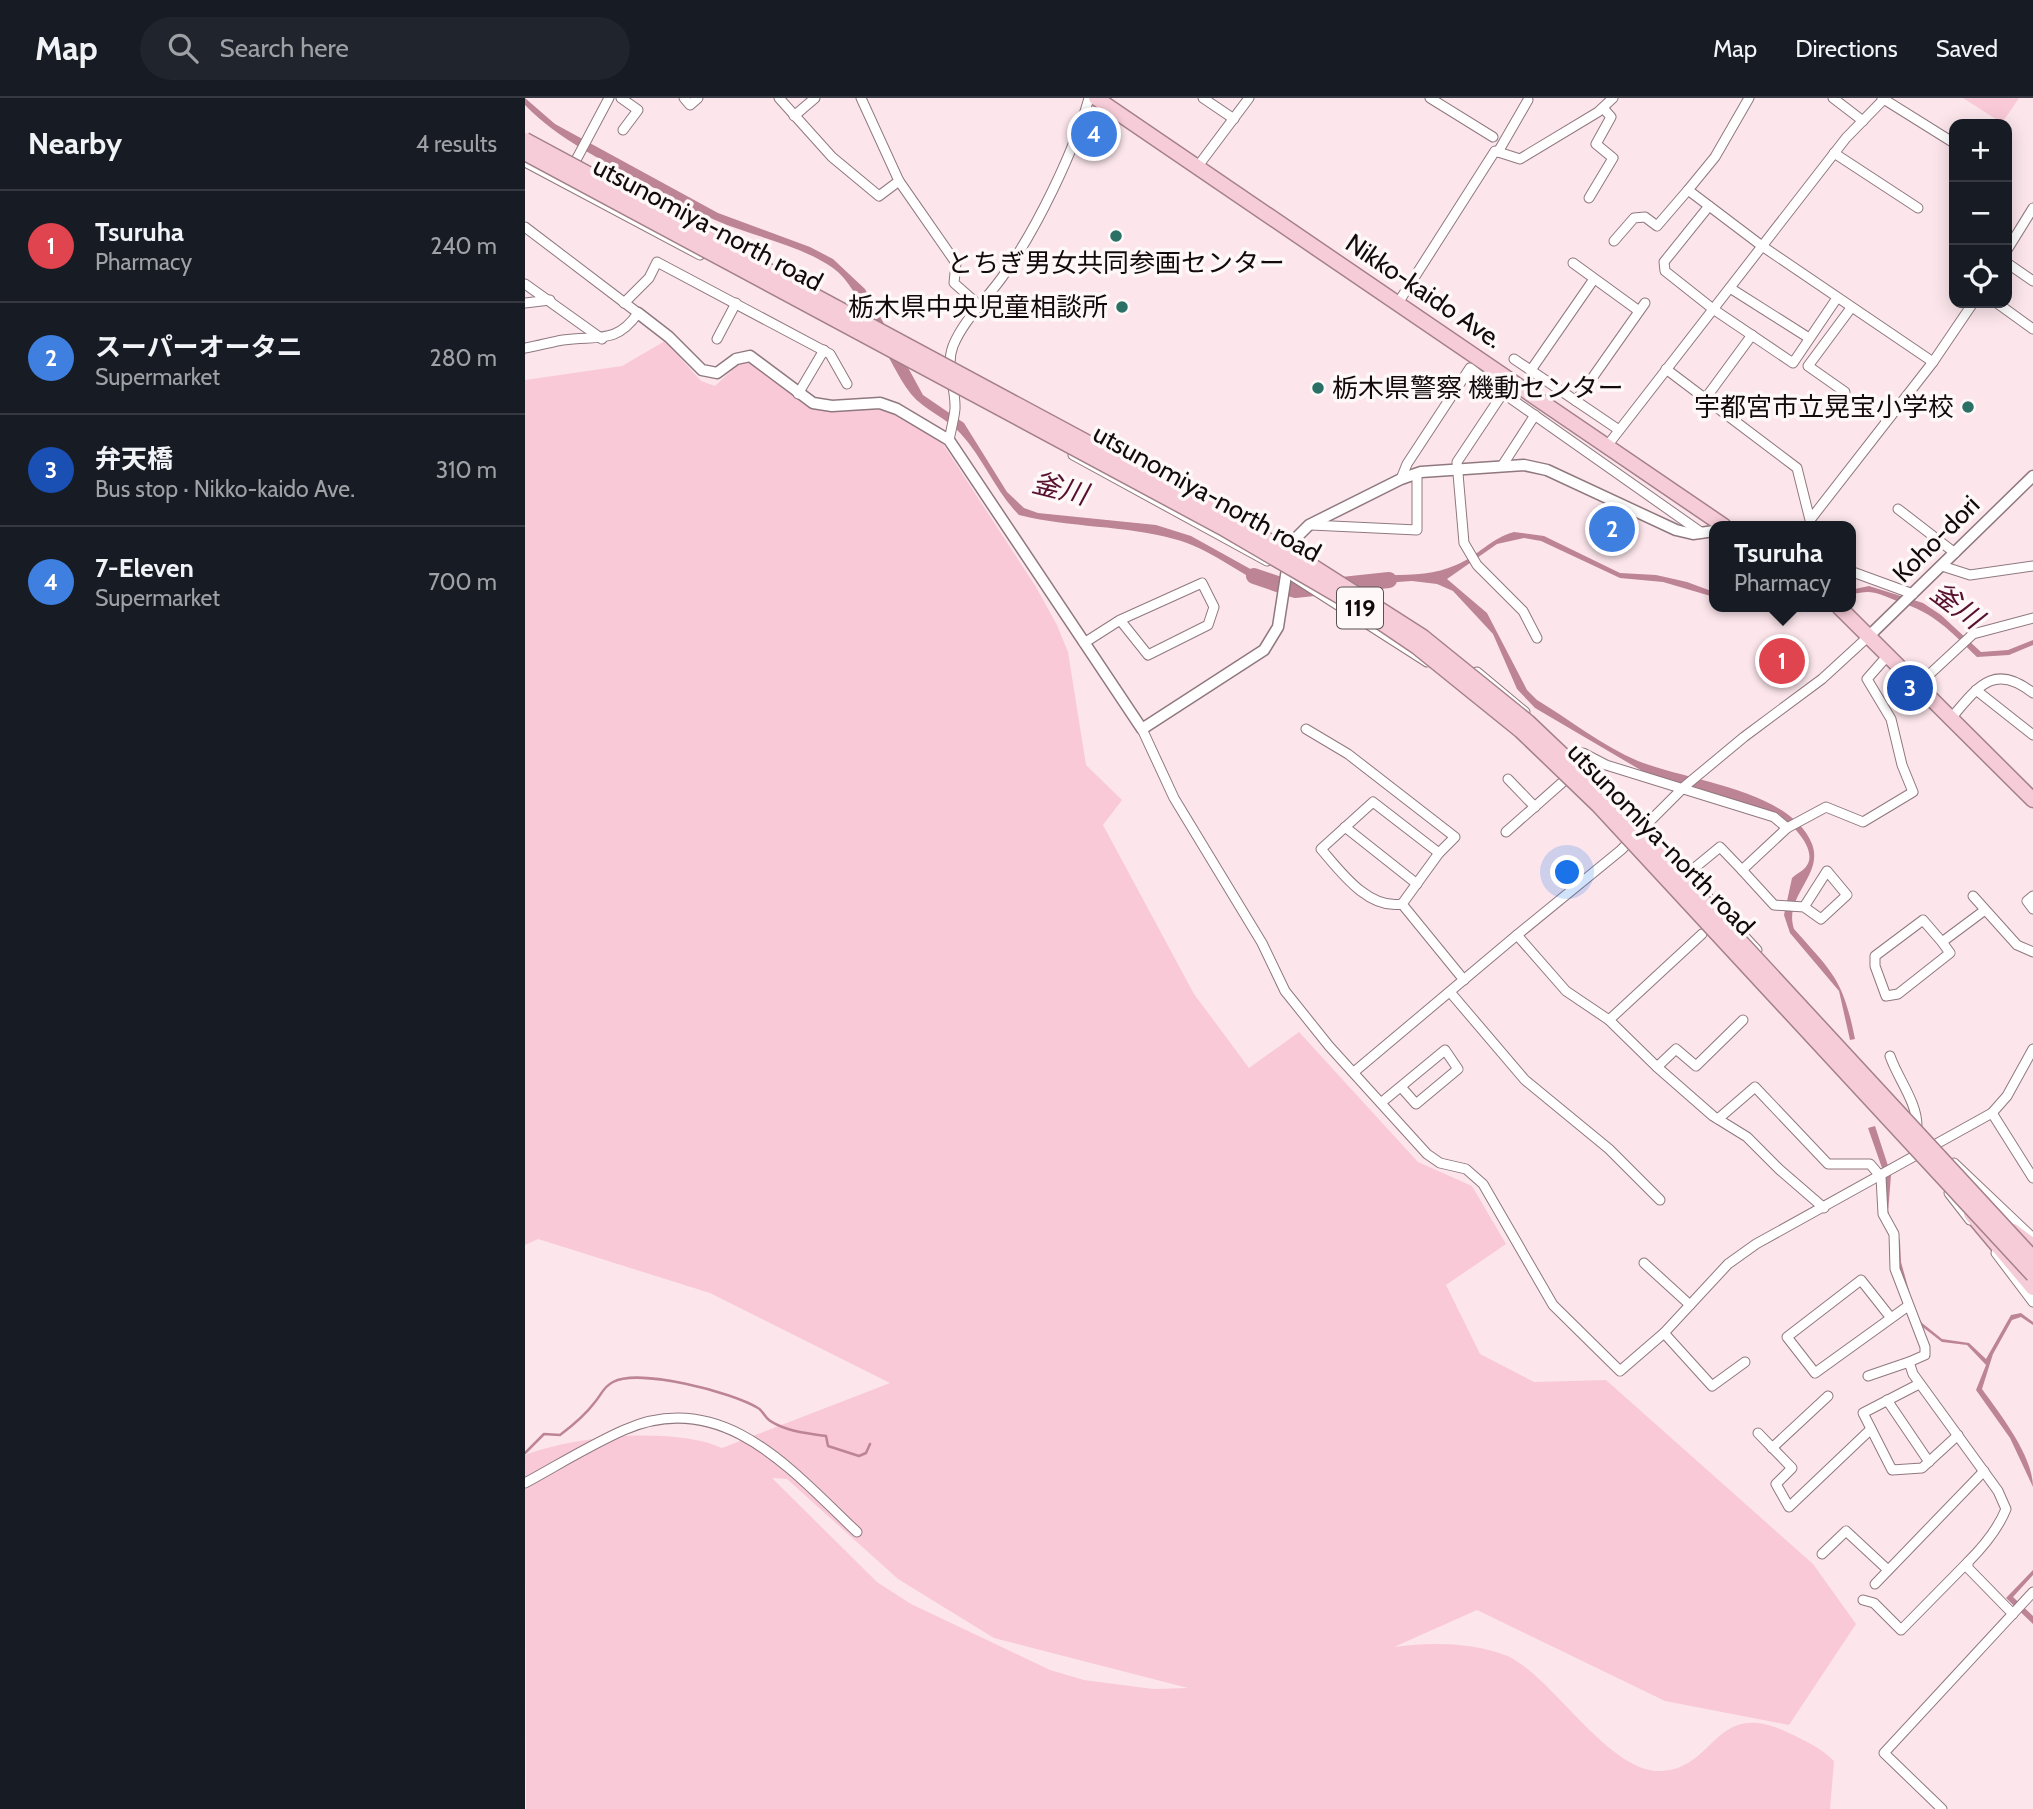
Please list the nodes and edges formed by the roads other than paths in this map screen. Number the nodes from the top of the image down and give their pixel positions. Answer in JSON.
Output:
{"nodes":[{"id":1,"x":609,"y":98,"type":"edge"},
{"id":2,"x":621,"y":98,"type":"edge"},
{"id":3,"x":684,"y":98,"type":"edge"},
{"id":4,"x":698,"y":98,"type":"edge"},
{"id":5,"x":779,"y":98,"type":"edge"},
{"id":6,"x":815,"y":98,"type":"edge"},
{"id":7,"x":861,"y":98,"type":"edge"},
{"id":8,"x":1089,"y":98,"type":"edge"},
{"id":9,"x":1096,"y":98,"type":"edge"},
{"id":10,"x":1203,"y":98,"type":"edge"},
{"id":11,"x":1249,"y":98,"type":"edge"},
{"id":12,"x":1430,"y":98,"type":"edge"},
{"id":13,"x":1613,"y":98,"type":"edge"},
{"id":14,"x":1749,"y":98,"type":"edge"},
{"id":15,"x":1833,"y":98,"type":"edge"},
{"id":16,"x":1884,"y":98,"type":"edge"},
{"id":17,"x":1528,"y":100,"type":"dead end"},
{"id":18,"x":1603,"y":108,"type":"junction"},
{"id":19,"x":795,"y":116,"type":"junction"},
{"id":20,"x":1234,"y":119,"type":"junction"},
{"id":21,"x":1863,"y":121,"type":"junction"},
{"id":22,"x":623,"y":130,"type":"dead end"},
{"id":23,"x":525,"y":135,"type":"edge"},
{"id":24,"x":1493,"y":137,"type":"dead end"},
{"id":25,"x":525,"y":140,"type":"edge"},
{"id":26,"x":1949,"y":140,"type":"edge"},
{"id":27,"x":1498,"y":152,"type":"junction"},
{"id":28,"x":525,"y":153,"type":"edge"},
{"id":29,"x":1834,"y":153,"type":"junction"},
{"id":30,"x":525,"y":162,"type":"edge"},
{"id":31,"x":575,"y":162,"type":"junction"},
{"id":32,"x":1198,"y":166,"type":"junction"},
{"id":33,"x":899,"y":181,"type":"junction"},
{"id":34,"x":1688,"y":190,"type":"junction"},
{"id":35,"x":1589,"y":198,"type":"dead end"},
{"id":36,"x":1709,"y":206,"type":"junction"},
{"id":37,"x":1917,"y":208,"type":"dead end"},
{"id":38,"x":2033,"y":208,"type":"edge"},
{"id":39,"x":2029,"y":221,"type":"edge"},
{"id":40,"x":525,"y":227,"type":"edge"},
{"id":41,"x":1614,"y":241,"type":"dead end"},
{"id":42,"x":2011,"y":245,"type":"edge"},
{"id":43,"x":1762,"y":246,"type":"junction"},
{"id":44,"x":1573,"y":263,"type":"dead end"},
{"id":45,"x":2012,"y":266,"type":"edge"},
{"id":46,"x":1594,"y":279,"type":"junction"},
{"id":47,"x":2033,"y":281,"type":"edge"},
{"id":48,"x":525,"y":284,"type":"edge"},
{"id":49,"x":1730,"y":288,"type":"junction"},
{"id":50,"x":1837,"y":298,"type":"junction"},
{"id":51,"x":550,"y":300,"type":"junction"},
{"id":52,"x":525,"y":303,"type":"edge"},
{"id":53,"x":624,"y":303,"type":"junction"},
{"id":54,"x":736,"y":303,"type":"junction"},
{"id":55,"x":1398,"y":303,"type":"junction"},
{"id":56,"x":979,"y":306,"type":"junction"},
{"id":57,"x":1851,"y":308,"type":"junction"},
{"id":58,"x":1970,"y":308,"type":"edge"},
{"id":59,"x":2004,"y":308,"type":"edge"},
{"id":60,"x":1713,"y":309,"type":"junction"},
{"id":61,"x":638,"y":313,"type":"junction"},
{"id":62,"x":2033,"y":329,"type":"edge"},
{"id":63,"x":1752,"y":335,"type":"junction"},
{"id":64,"x":1809,"y":338,"type":"junction"},
{"id":65,"x":602,"y":339,"type":"junction"},
{"id":66,"x":717,"y":339,"type":"dead end"},
{"id":67,"x":525,"y":348,"type":"edge"},
{"id":68,"x":824,"y":350,"type":"junction"},
{"id":69,"x":1514,"y":359,"type":"dead end"},
{"id":70,"x":1933,"y":362,"type":"junction"},
{"id":71,"x":950,"y":363,"type":"junction"},
{"id":72,"x":1666,"y":369,"type":"junction"},
{"id":73,"x":1531,"y":370,"type":"junction"},
{"id":74,"x":847,"y":384,"type":"dead end"},
{"id":75,"x":953,"y":389,"type":"junction"},
{"id":76,"x":1845,"y":392,"type":"dead end"},
{"id":77,"x":1503,"y":393,"type":"junction"},
{"id":78,"x":798,"y":394,"type":"junction"},
{"id":79,"x":1705,"y":399,"type":"junction"},
{"id":80,"x":1576,"y":401,"type":"junction"},
{"id":81,"x":1535,"y":415,"type":"junction"},
{"id":82,"x":1619,"y":430,"type":"junction"},
{"id":83,"x":950,"y":436,"type":"junction"},
{"id":84,"x":1607,"y":446,"type":"junction"},
{"id":85,"x":1502,"y":466,"type":"junction"},
{"id":86,"x":1456,"y":470,"type":"junction"},
{"id":87,"x":1417,"y":474,"type":"junction"},
{"id":88,"x":2033,"y":476,"type":"edge"},
{"id":89,"x":1401,"y":479,"type":"junction"},
{"id":90,"x":1898,"y":509,"type":"dead end"},
{"id":91,"x":1716,"y":521,"type":"edge"},
{"id":92,"x":1810,"y":521,"type":"edge"},
{"id":93,"x":1813,"y":521,"type":"edge"},
{"id":94,"x":1309,"y":525,"type":"junction"},
{"id":95,"x":1708,"y":532,"type":"edge"},
{"id":96,"x":1290,"y":548,"type":"junction"},
{"id":97,"x":1955,"y":553,"type":"junction"},
{"id":98,"x":1942,"y":566,"type":"junction"},
{"id":99,"x":2033,"y":566,"type":"edge"},
{"id":100,"x":1284,"y":574,"type":"junction"},
{"id":101,"x":1856,"y":574,"type":"edge"},
{"id":102,"x":1909,"y":599,"type":"junction"},
{"id":103,"x":1845,"y":612,"type":"edge"},
{"id":104,"x":2033,"y":618,"type":"edge"},
{"id":105,"x":1120,"y":620,"type":"junction"},
{"id":106,"x":1870,"y":635,"type":"junction"},
{"id":107,"x":1537,"y":638,"type":"dead end"},
{"id":108,"x":1084,"y":643,"type":"junction"},
{"id":109,"x":1889,"y":654,"type":"junction"},
{"id":110,"x":1919,"y":684,"type":"junction"},
{"id":111,"x":2031,"y":688,"type":"edge"},
{"id":112,"x":1976,"y":690,"type":"junction"},
{"id":113,"x":1952,"y":717,"type":"junction"},
{"id":114,"x":1142,"y":729,"type":"junction"},
{"id":115,"x":1306,"y":729,"type":"dead end"},
{"id":116,"x":2033,"y":735,"type":"edge"},
{"id":117,"x":1576,"y":759,"type":"junction"},
{"id":118,"x":1508,"y":779,"type":"dead end"},
{"id":119,"x":1565,"y":780,"type":"junction"},
{"id":120,"x":1682,"y":789,"type":"junction"},
{"id":121,"x":2033,"y":800,"type":"edge"},
{"id":122,"x":1535,"y":807,"type":"junction"},
{"id":123,"x":1345,"y":827,"type":"junction"},
{"id":124,"x":1645,"y":827,"type":"junction"},
{"id":125,"x":1787,"y":828,"type":"junction"},
{"id":126,"x":1506,"y":832,"type":"dead end"},
{"id":127,"x":1628,"y":843,"type":"junction"},
{"id":128,"x":1439,"y":853,"type":"junction"},
{"id":129,"x":1692,"y":870,"type":"dead end"},
{"id":130,"x":1742,"y":870,"type":"junction"},
{"id":131,"x":1417,"y":884,"type":"junction"},
{"id":132,"x":1972,"y":896,"type":"dead end"},
{"id":133,"x":2033,"y":896,"type":"edge"},
{"id":134,"x":1402,"y":904,"type":"junction"},
{"id":135,"x":1804,"y":907,"type":"junction"},
{"id":136,"x":2033,"y":909,"type":"edge"},
{"id":137,"x":1985,"y":910,"type":"junction"},
{"id":138,"x":1702,"y":934,"type":"dead end"},
{"id":139,"x":1517,"y":935,"type":"junction"},
{"id":140,"x":1942,"y":942,"type":"junction"},
{"id":141,"x":2033,"y":952,"type":"edge"},
{"id":142,"x":1464,"y":980,"type":"junction"},
{"id":143,"x":1450,"y":992,"type":"junction"},
{"id":144,"x":1609,"y":1020,"type":"junction"},
{"id":145,"x":1743,"y":1020,"type":"dead end"},
{"id":146,"x":2033,"y":1049,"type":"edge"},
{"id":147,"x":1890,"y":1056,"type":"dead end"},
{"id":148,"x":1657,"y":1067,"type":"junction"},
{"id":149,"x":1354,"y":1072,"type":"junction"},
{"id":150,"x":1401,"y":1087,"type":"junction"},
{"id":151,"x":1382,"y":1102,"type":"junction"},
{"id":152,"x":1993,"y":1113,"type":"junction"},
{"id":153,"x":1718,"y":1119,"type":"junction"},
{"id":154,"x":1917,"y":1126,"type":"junction"},
{"id":155,"x":1935,"y":1145,"type":"junction"},
{"id":156,"x":1917,"y":1155,"type":"junction"},
{"id":157,"x":2031,"y":1165,"type":"edge"},
{"id":158,"x":1881,"y":1177,"type":"junction"},
{"id":159,"x":2033,"y":1178,"type":"edge"},
{"id":160,"x":1955,"y":1189,"type":"junction"},
{"id":161,"x":1660,"y":1200,"type":"dead end"},
{"id":162,"x":1824,"y":1208,"type":"junction"},
{"id":163,"x":1998,"y":1219,"type":"junction"},
{"id":164,"x":2033,"y":1238,"type":"edge"},
{"id":165,"x":2033,"y":1246,"type":"edge"},
{"id":166,"x":2033,"y":1258,"type":"edge"},
{"id":167,"x":1644,"y":1263,"type":"dead end"},
{"id":168,"x":2033,"y":1275,"type":"edge"},
{"id":169,"x":2033,"y":1288,"type":"edge"},
{"id":170,"x":2033,"y":1302,"type":"edge"},
{"id":171,"x":1690,"y":1304,"type":"junction"},
{"id":172,"x":1908,"y":1306,"type":"junction"},
{"id":173,"x":1891,"y":1318,"type":"junction"},
{"id":174,"x":1664,"y":1333,"type":"junction"},
{"id":175,"x":1745,"y":1362,"type":"dead end"},
{"id":176,"x":1909,"y":1362,"type":"junction"},
{"id":177,"x":1868,"y":1376,"type":"dead end"},
{"id":178,"x":1919,"y":1384,"type":"junction"},
{"id":179,"x":1828,"y":1396,"type":"dead end"},
{"id":180,"x":1887,"y":1401,"type":"junction"},
{"id":181,"x":1871,"y":1429,"type":"junction"},
{"id":182,"x":1758,"y":1433,"type":"dead end"},
{"id":183,"x":1958,"y":1436,"type":"junction"},
{"id":184,"x":1772,"y":1448,"type":"junction"},
{"id":185,"x":1929,"y":1462,"type":"junction"},
{"id":186,"x":1984,"y":1471,"type":"junction"},
{"id":187,"x":525,"y":1483,"type":"edge"},
{"id":188,"x":857,"y":1532,"type":"dead end"},
{"id":189,"x":1822,"y":1554,"type":"dead end"},
{"id":190,"x":1968,"y":1562,"type":"junction"},
{"id":191,"x":1888,"y":1570,"type":"junction"},
{"id":192,"x":1875,"y":1584,"type":"dead end"},
{"id":193,"x":2033,"y":1592,"type":"edge"},
{"id":194,"x":1863,"y":1600,"type":"dead end"},
{"id":195,"x":2013,"y":1614,"type":"junction"},
{"id":196,"x":1942,"y":1809,"type":"edge"}],
"edges":[{"from":1,"to":31,"type":"street"},
{"from":2,"to":22,"type":"street"},
{"from":3,"to":4,"type":"street"},
{"from":5,"to":19,"type":"street"},
{"from":6,"to":19,"type":"street"},
{"from":7,"to":33,"type":"street"},
{"from":8,"to":56,"type":"street"},
{"from":9,"to":32,"type":"highway","name":"Nikko-kaido Ave."},
{"from":10,"to":20,"type":"street"},
{"from":11,"to":20,"type":"street"},
{"from":12,"to":24,"type":"street"},
{"from":13,"to":18,"type":"street"},
{"from":14,"to":34,"type":"street"},
{"from":15,"to":21,"type":"street"},
{"from":16,"to":21,"type":"street"},
{"from":16,"to":26,"type":"street"},
{"from":17,"to":27,"type":"street"},
{"from":18,"to":27,"type":"street"},
{"from":18,"to":35,"type":"street"},
{"from":19,"to":33,"type":"street"},
{"from":20,"to":32,"type":"street"},
{"from":21,"to":29,"type":"street"},
{"from":23,"to":31,"type":"street"},
{"from":25,"to":163,"type":"highway","name":"utsunomiya-north road","number":"119","bridge":true},
{"from":27,"to":55,"type":"street"},
{"from":28,"to":160,"type":"highway","name":"utsunomiya-north road","number":"119","bridge":true},
{"from":29,"to":37,"type":"street"},
{"from":29,"to":43,"type":"street"},
{"from":30,"to":75,"type":"street"},
{"from":31,"to":71,"type":"street"},
{"from":32,"to":55,"type":"highway","name":"Nikko-kaido Ave."},
{"from":33,"to":56,"type":"street"},
{"from":34,"to":36,"type":"street"},
{"from":34,"to":41,"type":"street"},
{"from":36,"to":43,"type":"street"},
{"from":36,"to":60,"type":"street"},
{"from":38,"to":39,"type":"street"},
{"from":39,"to":42,"type":"street"},
{"from":40,"to":53,"type":"street"},
{"from":43,"to":49,"type":"street"},
{"from":43,"to":50,"type":"street"},
{"from":44,"to":46,"type":"street"},
{"from":45,"to":47,"type":"street"},
{"from":46,"to":73,"type":"street"},
{"from":46,"to":80,"type":"street"},
{"from":48,"to":51,"type":"street"},
{"from":49,"to":60,"type":"street"},
{"from":49,"to":64,"type":"street"},
{"from":50,"to":57,"type":"street"},
{"from":50,"to":64,"type":"street"},
{"from":51,"to":52,"type":"street"},
{"from":51,"to":65,"type":"street"},
{"from":53,"to":54,"type":"street"},
{"from":53,"to":61,"type":"street"},
{"from":54,"to":66,"type":"street"},
{"from":54,"to":68,"type":"street"},
{"from":55,"to":84,"type":"highway","name":"Nikko-kaido Ave."},
{"from":56,"to":71,"type":"street"},
{"from":57,"to":70,"type":"street"},
{"from":57,"to":76,"type":"street"},
{"from":58,"to":70,"type":"street"},
{"from":59,"to":62,"type":"street"},
{"from":60,"to":63,"type":"street"},
{"from":60,"to":72,"type":"street"},
{"from":61,"to":65,"type":"street"},
{"from":61,"to":78,"type":"street"},
{"from":63,"to":64,"type":"street"},
{"from":63,"to":79,"type":"street"},
{"from":65,"to":67,"type":"street"},
{"from":68,"to":74,"type":"street"},
{"from":68,"to":78,"type":"street"},
{"from":69,"to":73,"type":"street"},
{"from":70,"to":93,"type":"street"},
{"from":71,"to":75,"type":"street"},
{"from":71,"to":96,"type":"street"},
{"from":72,"to":79,"type":"street"},
{"from":72,"to":82,"type":"street"},
{"from":73,"to":80,"type":"street"},
{"from":75,"to":83,"type":"street"},
{"from":75,"to":100,"type":"street"},
{"from":77,"to":81,"type":"street"},
{"from":77,"to":86,"type":"street"},
{"from":77,"to":89,"type":"street"},
{"from":78,"to":83,"type":"street"},
{"from":79,"to":92,"type":"street"},
{"from":80,"to":82,"type":"street"},
{"from":81,"to":85,"type":"street"},
{"from":81,"to":95,"type":"street"},
{"from":82,"to":84,"type":"street"},
{"from":83,"to":108,"type":"street"},
{"from":84,"to":91,"type":"highway","name":"Nikko-kaido Ave."},
{"from":85,"to":86,"type":"street"},
{"from":85,"to":95,"type":"street"},
{"from":86,"to":87,"type":"street"},
{"from":86,"to":107,"type":"street"},
{"from":87,"to":89,"type":"street"},
{"from":87,"to":94,"type":"street"},
{"from":88,"to":97,"type":"street","name":"Koho-dori"},
{"from":89,"to":94,"type":"street"},
{"from":90,"to":97,"type":"street"},
{"from":94,"to":96,"type":"street"},
{"from":96,"to":100,"type":"street"},
{"from":96,"to":117,"type":"street"},
{"from":97,"to":98,"type":"street","name":"Koho-dori"},
{"from":98,"to":99,"type":"street"},
{"from":98,"to":102,"type":"street","name":"Koho-dori"},
{"from":100,"to":114,"type":"street"},
{"from":100,"to":119,"type":"street"},
{"from":101,"to":102,"type":"street"},
{"from":102,"to":106,"type":"street","name":"Koho-dori"},
{"from":103,"to":106,"type":"highway"},
{"from":104,"to":110,"type":"street"},
{"from":105,"to":105,"type":"street"},
{"from":105,"to":108,"type":"street"},
{"from":106,"to":109,"type":"highway"},
{"from":106,"to":120,"type":"street"},
{"from":108,"to":114,"type":"street"},
{"from":109,"to":110,"type":"highway"},
{"from":109,"to":125,"type":"street"},
{"from":110,"to":113,"type":"highway"},
{"from":111,"to":112,"type":"street"},
{"from":112,"to":113,"type":"street"},
{"from":112,"to":116,"type":"street"},
{"from":113,"to":121,"type":"highway"},
{"from":114,"to":149,"type":"street"},
{"from":115,"to":128,"type":"street"},
{"from":117,"to":120,"type":"street"},
{"from":117,"to":124,"type":"street"},
{"from":118,"to":122,"type":"street"},
{"from":119,"to":122,"type":"street"},
{"from":119,"to":127,"type":"street"},
{"from":120,"to":124,"type":"street"},
{"from":120,"to":125,"type":"street"},
{"from":122,"to":126,"type":"street"},
{"from":123,"to":128,"type":"street"},
{"from":123,"to":131,"type":"street"},
{"from":123,"to":134,"type":"street"},
{"from":124,"to":127,"type":"street"},
{"from":124,"to":154,"type":"street"},
{"from":125,"to":130,"type":"street"},
{"from":127,"to":139,"type":"street"},
{"from":127,"to":156,"type":"street"},
{"from":128,"to":131,"type":"street"},
{"from":129,"to":130,"type":"street"},
{"from":130,"to":135,"type":"street"},
{"from":131,"to":134,"type":"street"},
{"from":132,"to":137,"type":"street"},
{"from":133,"to":136,"type":"street"},
{"from":134,"to":142,"type":"street"},
{"from":135,"to":135,"type":"street"},
{"from":137,"to":140,"type":"street"},
{"from":137,"to":141,"type":"street"},
{"from":138,"to":144,"type":"street"},
{"from":139,"to":142,"type":"street"},
{"from":139,"to":144,"type":"street"},
{"from":140,"to":140,"type":"street"},
{"from":142,"to":143,"type":"street"},
{"from":143,"to":149,"type":"street"},
{"from":143,"to":161,"type":"street"},
{"from":144,"to":148,"type":"street"},
{"from":145,"to":148,"type":"street"},
{"from":146,"to":152,"type":"street"},
{"from":147,"to":154,"type":"street"},
{"from":148,"to":153,"type":"street"},
{"from":149,"to":151,"type":"street"},
{"from":150,"to":150,"type":"street"},
{"from":150,"to":151,"type":"street"},
{"from":151,"to":174,"type":"street"},
{"from":152,"to":155,"type":"street"},
{"from":152,"to":157,"type":"street"},
{"from":153,"to":158,"type":"street"},
{"from":153,"to":162,"type":"street"},
{"from":154,"to":155,"type":"street"},
{"from":155,"to":156,"type":"street"},
{"from":155,"to":164,"type":"street"},
{"from":156,"to":158,"type":"street"},
{"from":156,"to":170,"type":"street"},
{"from":157,"to":159,"type":"street"},
{"from":158,"to":162,"type":"street"},
{"from":158,"to":172,"type":"street"},
{"from":160,"to":168,"type":"highway","name":"utsunomiya-north road","number":"119","bridge":true},
{"from":160,"to":169,"type":"highway","bridge":true},
{"from":162,"to":171,"type":"street"},
{"from":163,"to":165,"type":"highway","bridge":true},
{"from":163,"to":166,"type":"highway","name":"utsunomiya-north road","number":"119","bridge":true},
{"from":167,"to":171,"type":"street"},
{"from":171,"to":174,"type":"street"},
{"from":172,"to":173,"type":"street"},
{"from":172,"to":176,"type":"street"},
{"from":173,"to":173,"type":"street"},
{"from":174,"to":175,"type":"street"},
{"from":176,"to":177,"type":"street"},
{"from":176,"to":178,"type":"street"},
{"from":178,"to":180,"type":"street"},
{"from":178,"to":183,"type":"street"},
{"from":179,"to":184,"type":"street"},
{"from":180,"to":181,"type":"street"},
{"from":180,"to":185,"type":"street"},
{"from":181,"to":184,"type":"street"},
{"from":181,"to":185,"type":"street"},
{"from":182,"to":184,"type":"street"},
{"from":183,"to":185,"type":"street"},
{"from":183,"to":186,"type":"street"},
{"from":186,"to":190,"type":"street"},
{"from":186,"to":191,"type":"street"},
{"from":187,"to":188,"type":"street"},
{"from":189,"to":191,"type":"street"},
{"from":190,"to":194,"type":"street"},
{"from":190,"to":195,"type":"street"},
{"from":191,"to":192,"type":"street"},
{"from":193,"to":195,"type":"street"},
{"from":195,"to":196,"type":"street"}]}
